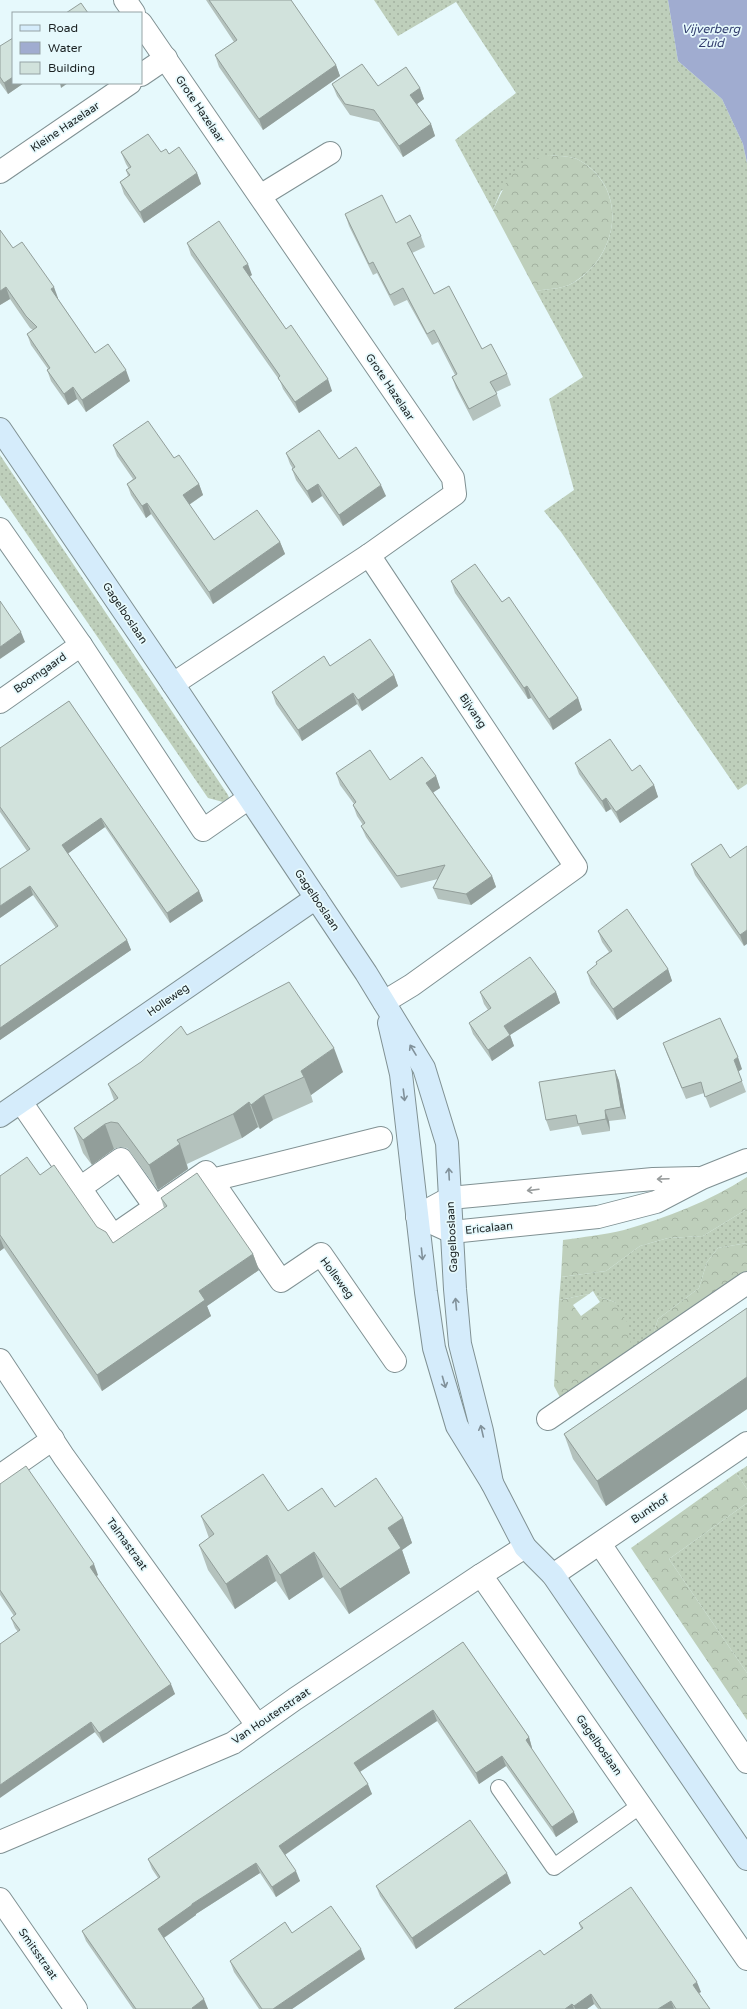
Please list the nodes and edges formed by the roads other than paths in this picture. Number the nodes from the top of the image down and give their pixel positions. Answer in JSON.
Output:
{"nodes":[{"id":1,"x":125,"y":0,"type":"edge"},
{"id":2,"x":133,"y":12,"type":"edge"},
{"id":3,"x":142,"y":24,"type":"edge"},
{"id":4,"x":166,"y":58,"type":"junction"},
{"id":5,"x":142,"y":74,"type":"edge"},
{"id":6,"x":129,"y":84,"type":"edge"},
{"id":7,"x":330,"y":153,"type":"dead end"},
{"id":8,"x":0,"y":172,"type":"edge"},
{"id":9,"x":260,"y":196,"type":"junction"},
{"id":10,"x":0,"y":429,"type":"edge"},
{"id":11,"x":0,"y":529,"type":"edge"},
{"id":12,"x":369,"y":555,"type":"junction"},
{"id":13,"x":81,"y":645,"type":"junction"},
{"id":14,"x":173,"y":684,"type":"junction"},
{"id":15,"x":0,"y":702,"type":"edge"},
{"id":16,"x":249,"y":798,"type":"junction"},
{"id":17,"x":316,"y":898,"type":"junction"},
{"id":18,"x":384,"y":1002,"type":"junction"},
{"id":19,"x":21,"y":1102,"type":"junction"},
{"id":20,"x":0,"y":1116,"type":"edge"},
{"id":21,"x":381,"y":1138,"type":"dead end"},
{"id":22,"x":747,"y":1160,"type":"edge"},
{"id":23,"x":702,"y":1178,"type":"junction"},
{"id":24,"x":212,"y":1180,"type":"junction"},
{"id":25,"x":80,"y":1188,"type":"junction"},
{"id":26,"x":450,"y":1198,"type":"junction"},
{"id":27,"x":155,"y":1207,"type":"junction"},
{"id":28,"x":417,"y":1216,"type":"junction"},
{"id":29,"x":452,"y":1232,"type":"junction"},
{"id":30,"x":747,"y":1283,"type":"edge"},
{"id":31,"x":0,"y":1360,"type":"edge"},
{"id":32,"x":395,"y":1361,"type":"dead end"},
{"id":33,"x":548,"y":1419,"type":"dead end"},
{"id":34,"x":53,"y":1439,"type":"junction"},
{"id":35,"x":747,"y":1444,"type":"edge"},
{"id":36,"x":0,"y":1476,"type":"edge"},
{"id":37,"x":492,"y":1483,"type":"junction"},
{"id":38,"x":600,"y":1544,"type":"junction"},
{"id":39,"x":525,"y":1547,"type":"junction"},
{"id":40,"x":480,"y":1575,"type":"junction"},
{"id":41,"x":553,"y":1575,"type":"junction"},
{"id":42,"x":257,"y":1725,"type":"junction"},
{"id":43,"x":747,"y":1762,"type":"edge"},
{"id":44,"x":499,"y":1788,"type":"dead end"},
{"id":45,"x":641,"y":1805,"type":"junction"},
{"id":46,"x":0,"y":1842,"type":"edge"},
{"id":47,"x":747,"y":1859,"type":"edge"},
{"id":48,"x":0,"y":1899,"type":"edge"},
{"id":49,"x":747,"y":1959,"type":"edge"},
{"id":50,"x":76,"y":2009,"type":"edge"}],
"edges":[{"from":1,"to":2,"type":"street"},
{"from":3,"to":4,"type":"street","name":"Grote Hazelaar"},
{"from":4,"to":5,"type":"street"},
{"from":4,"to":9,"type":"street","name":"Grote Hazelaar"},
{"from":6,"to":8,"type":"street","name":"Kleine Hazelaar"},
{"from":7,"to":9,"type":"street"},
{"from":9,"to":12,"type":"street","name":"Grote Hazelaar"},
{"from":10,"to":14,"type":"street","name":"Gagelboslaan"},
{"from":11,"to":13,"type":"street"},
{"from":12,"to":14,"type":"street"},
{"from":12,"to":18,"type":"street","name":"Bijvang"},
{"from":13,"to":15,"type":"street","name":"Boomgaard"},
{"from":13,"to":16,"type":"street"},
{"from":14,"to":16,"type":"street","name":"Gagelboslaan"},
{"from":16,"to":17,"type":"street","name":"Gagelboslaan"},
{"from":17,"to":18,"type":"street","name":"Gagelboslaan"},
{"from":17,"to":19,"type":"street","name":"Holleweg"},
{"from":26,"to":18,"type":"street","name":"Gagelboslaan","one_way":true},
{"from":18,"to":28,"type":"street","name":"Gagelboslaan","one_way":true},
{"from":19,"to":20,"type":"street","name":"Holleweg"},
{"from":19,"to":25,"type":"street"},
{"from":21,"to":24,"type":"street"},
{"from":22,"to":23,"type":"street","name":"Ericalaan"},
{"from":23,"to":26,"type":"street","name":"Ericalaan","one_way":true},
{"from":23,"to":29,"type":"street","name":"Ericalaan"},
{"from":24,"to":27,"type":"street"},
{"from":24,"to":32,"type":"street","name":"Holleweg"},
{"from":25,"to":27,"type":"street"},
{"from":25,"to":27,"type":"street"},
{"from":26,"to":28,"type":"street","name":"Ericalaan"},
{"from":26,"to":29,"type":"street","name":"Gagelboslaan"},
{"from":28,"to":29,"type":"street","name":"Ericalaan"},
{"from":28,"to":37,"type":"street","name":"Gagelboslaan","one_way":true},
{"from":37,"to":29,"type":"street","name":"Gagelboslaan","one_way":true},
{"from":30,"to":33,"type":"street"},
{"from":31,"to":34,"type":"street","name":"Talmastraat"},
{"from":34,"to":36,"type":"street"},
{"from":34,"to":42,"type":"street","name":"Talmastraat"},
{"from":35,"to":38,"type":"street","name":"Bunthof"},
{"from":37,"to":39,"type":"street","name":"Gagelboslaan"},
{"from":38,"to":41,"type":"street","name":"Bunthof"},
{"from":38,"to":43,"type":"street"},
{"from":39,"to":40,"type":"street"},
{"from":39,"to":41,"type":"street","name":"Gagelboslaan"},
{"from":40,"to":42,"type":"street","name":"Van Houtenstraat"},
{"from":40,"to":45,"type":"street","name":"Gagelboslaan"},
{"from":41,"to":47,"type":"street","name":"Gagelboslaan"},
{"from":42,"to":46,"type":"street","name":"Van Houtenstraat"},
{"from":44,"to":45,"type":"lane"},
{"from":45,"to":49,"type":"street","name":"Gagelboslaan"},
{"from":48,"to":50,"type":"street","name":"Smitsstraat"}]}
